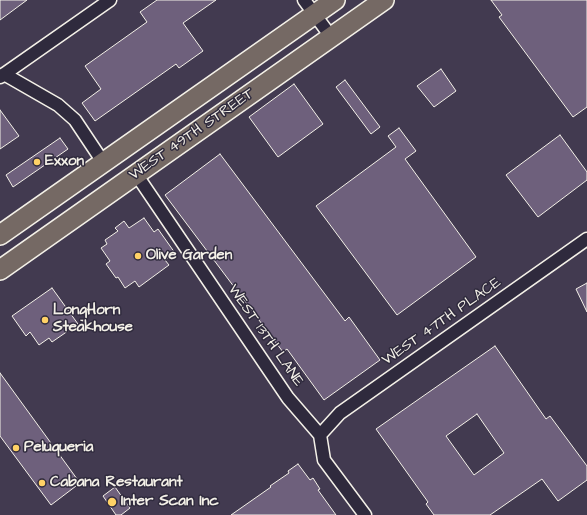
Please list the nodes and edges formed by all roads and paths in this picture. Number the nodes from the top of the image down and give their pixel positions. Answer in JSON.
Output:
{"nodes":[{"id":1,"x":110,"y":0,"type":"edge"},
{"id":2,"x":335,"y":0,"type":"edge"},
{"id":3,"x":384,"y":0,"type":"edge"},
{"id":4,"x":310,"y":7,"type":"edge"},
{"id":5,"x":332,"y":38,"type":"junction"},
{"id":6,"x":2,"y":76,"type":"edge"},
{"id":7,"x":215,"y":84,"type":"junction"},
{"id":8,"x":103,"y":162,"type":"junction"},
{"id":9,"x":136,"y":174,"type":"junction"},
{"id":10,"x":0,"y":235,"type":"edge"},
{"id":11,"x":587,"y":239,"type":"edge"},
{"id":12,"x":7,"y":265,"type":"edge"},
{"id":13,"x":320,"y":435,"type":"junction"},
{"id":14,"x":365,"y":515,"type":"edge"}],
"edges":[{"from":1,"to":6,"type":"street"},
{"from":2,"to":4,"type":"main road","name":"WEST 49TH STREET"},
{"from":3,"to":5,"type":"main road","name":"WEST 49TH STREET"},
{"from":4,"to":5,"type":"street"},
{"from":4,"to":7,"type":"main road","name":"WEST 49TH STREET"},
{"from":5,"to":9,"type":"main road","name":"WEST 49TH STREET"},
{"from":6,"to":8,"type":"street"},
{"from":7,"to":8,"type":"main road","name":"WEST 49TH STREET"},
{"from":7,"to":9,"type":"main road"},
{"from":8,"to":10,"type":"main road","name":"WEST 49TH STREET"},
{"from":8,"to":12,"type":"main road"},
{"from":9,"to":12,"type":"main road","name":"WEST 49TH STREET"},
{"from":9,"to":13,"type":"street","name":"WEST 13TH LANE"},
{"from":11,"to":13,"type":"street","name":"WEST 47TH PLACE"},
{"from":13,"to":14,"type":"street"}]}
